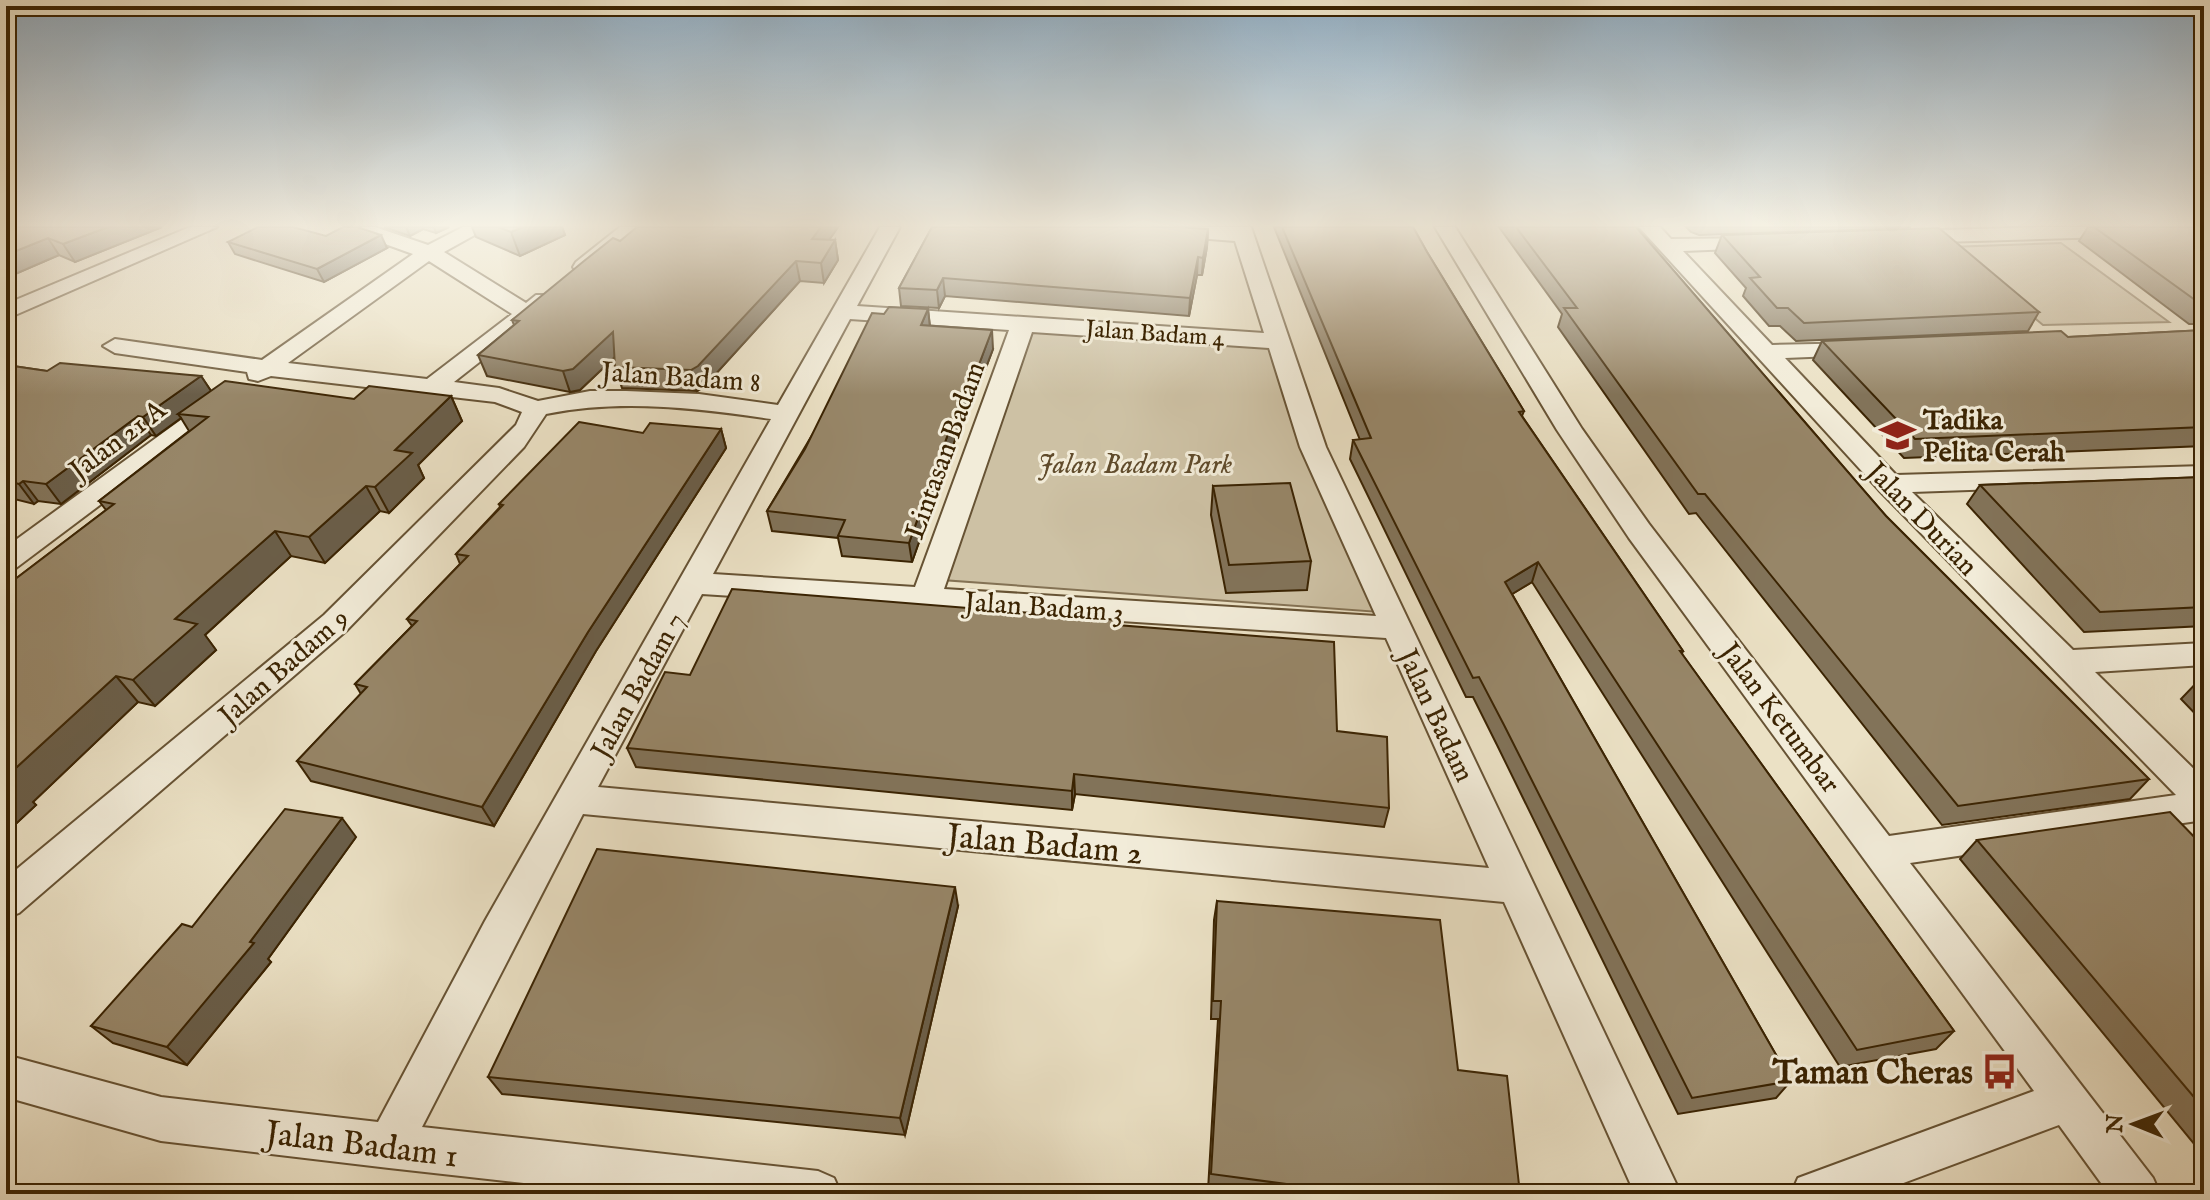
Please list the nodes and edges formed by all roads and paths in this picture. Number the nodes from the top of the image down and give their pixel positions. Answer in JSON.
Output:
{"nodes":[{"id":1,"x":75,"y":283,"type":"edge"},
{"id":2,"x":385,"y":283,"type":"edge"},
{"id":3,"x":478,"y":283,"type":"edge"},
{"id":4,"x":564,"y":283,"type":"edge"},
{"id":5,"x":858,"y":283,"type":"edge"},
{"id":6,"x":1258,"y":283,"type":"edge"},
{"id":7,"x":1479,"y":283,"type":"edge"},
{"id":8,"x":1702,"y":283,"type":"edge"},
{"id":9,"x":6,"y":312,"type":"edge"},
{"id":10,"x":842,"y":312,"type":"junction"},
{"id":11,"x":527,"y":314,"type":"junction"},
{"id":12,"x":1023,"y":324,"type":"junction"},
{"id":13,"x":1276,"y":341,"type":"junction"},
{"id":14,"x":115,"y":346,"type":"dead end"},
{"id":15,"x":1876,"y":347,"type":"edge"},
{"id":16,"x":1766,"y":352,"type":"junction"},
{"id":17,"x":266,"y":368,"type":"junction"},
{"id":18,"x":434,"y":386,"type":"junction"},
{"id":19,"x":536,"y":409,"type":"junction"},
{"id":20,"x":786,"y":414,"type":"junction"},
{"id":21,"x":2204,"y":474,"type":"edge"},
{"id":22,"x":1889,"y":484,"type":"junction"},
{"id":23,"x":6,"y":561,"type":"edge"},
{"id":24,"x":693,"y":583,"type":"junction"},
{"id":25,"x":926,"y":598,"type":"junction"},
{"id":26,"x":1396,"y":628,"type":"junction"},
{"id":27,"x":2204,"y":654,"type":"edge"},
{"id":28,"x":2066,"y":662,"type":"junction"},
{"id":29,"x":574,"y":799,"type":"junction"},
{"id":30,"x":2204,"y":804,"type":"edge"},
{"id":31,"x":1882,"y":852,"type":"junction"},
{"id":32,"x":1515,"y":887,"type":"junction"},
{"id":33,"x":6,"y":901,"type":"edge"},
{"id":34,"x":6,"y":1076,"type":"edge"},
{"id":35,"x":2068,"y":1100,"type":"junction"},
{"id":36,"x":389,"y":1146,"type":"junction"},
{"id":37,"x":752,"y":1191,"type":"edge"},
{"id":38,"x":818,"y":1194,"type":"edge"},
{"id":39,"x":1658,"y":1194,"type":"edge"},
{"id":40,"x":1814,"y":1194,"type":"edge"},
{"id":41,"x":2137,"y":1194,"type":"edge"}],
"edges":[{"from":1,"to":9,"type":"street"},
{"from":2,"to":17,"type":"street","name":"Jalan 21 A"},
{"from":3,"to":11,"type":"street"},
{"from":4,"to":11,"type":"street"},
{"from":5,"to":10,"type":"street","name":"Jalan Badam 7"},
{"from":6,"to":13,"type":"street","name":"Jalan Badam"},
{"from":7,"to":31,"type":"street","name":"Jalan Ketumbar"},
{"from":8,"to":16,"type":"street","name":"Jalan Durian"},
{"from":10,"to":12,"type":"street","name":"Jalan Badam 4"},
{"from":10,"to":20,"type":"street","name":"Jalan Badam 7"},
{"from":11,"to":18,"type":"street"},
{"from":12,"to":13,"type":"street","name":"Jalan Badam 4"},
{"from":12,"to":25,"type":"street","name":"Lintasan Badam"},
{"from":13,"to":26,"type":"street","name":"Jalan Badam"},
{"from":14,"to":17,"type":"street"},
{"from":15,"to":16,"type":"street"},
{"from":16,"to":22,"type":"street","name":"Jalan Durian"},
{"from":17,"to":18,"type":"street"},
{"from":17,"to":23,"type":"street","name":"Jalan 21 A"},
{"from":18,"to":19,"type":"street"},
{"from":19,"to":20,"type":"street","name":"Jalan Badam 8"},
{"from":19,"to":33,"type":"street","name":"Jalan Badam 9"},
{"from":20,"to":24,"type":"street","name":"Jalan Badam 7"},
{"from":21,"to":22,"type":"street"},
{"from":22,"to":28,"type":"street","name":"Jalan Durian"},
{"from":24,"to":25,"type":"street","name":"Jalan Badam 3"},
{"from":24,"to":29,"type":"street","name":"Jalan Badam 7"},
{"from":25,"to":26,"type":"street","name":"Jalan Badam 3"},
{"from":26,"to":32,"type":"street","name":"Jalan Badam"},
{"from":27,"to":28,"type":"street"},
{"from":28,"to":30,"type":"street","name":"Jalan Durian"},
{"from":29,"to":32,"type":"street","name":"Jalan Badam 2"},
{"from":29,"to":36,"type":"street","name":"Jalan Badam 7"},
{"from":30,"to":31,"type":"street"},
{"from":31,"to":35,"type":"street","name":"Jalan Ketumbar"},
{"from":32,"to":39,"type":"street","name":"Jalan Badam"},
{"from":34,"to":36,"type":"street","name":"Jalan Badam 1"},
{"from":35,"to":40,"type":"street"},
{"from":35,"to":41,"type":"street","name":"Jalan Ketumbar"},
{"from":36,"to":37,"type":"street","name":"Jalan Badam 1"},
{"from":37,"to":38,"type":"street","name":"Jalan Badam 1"}]}
